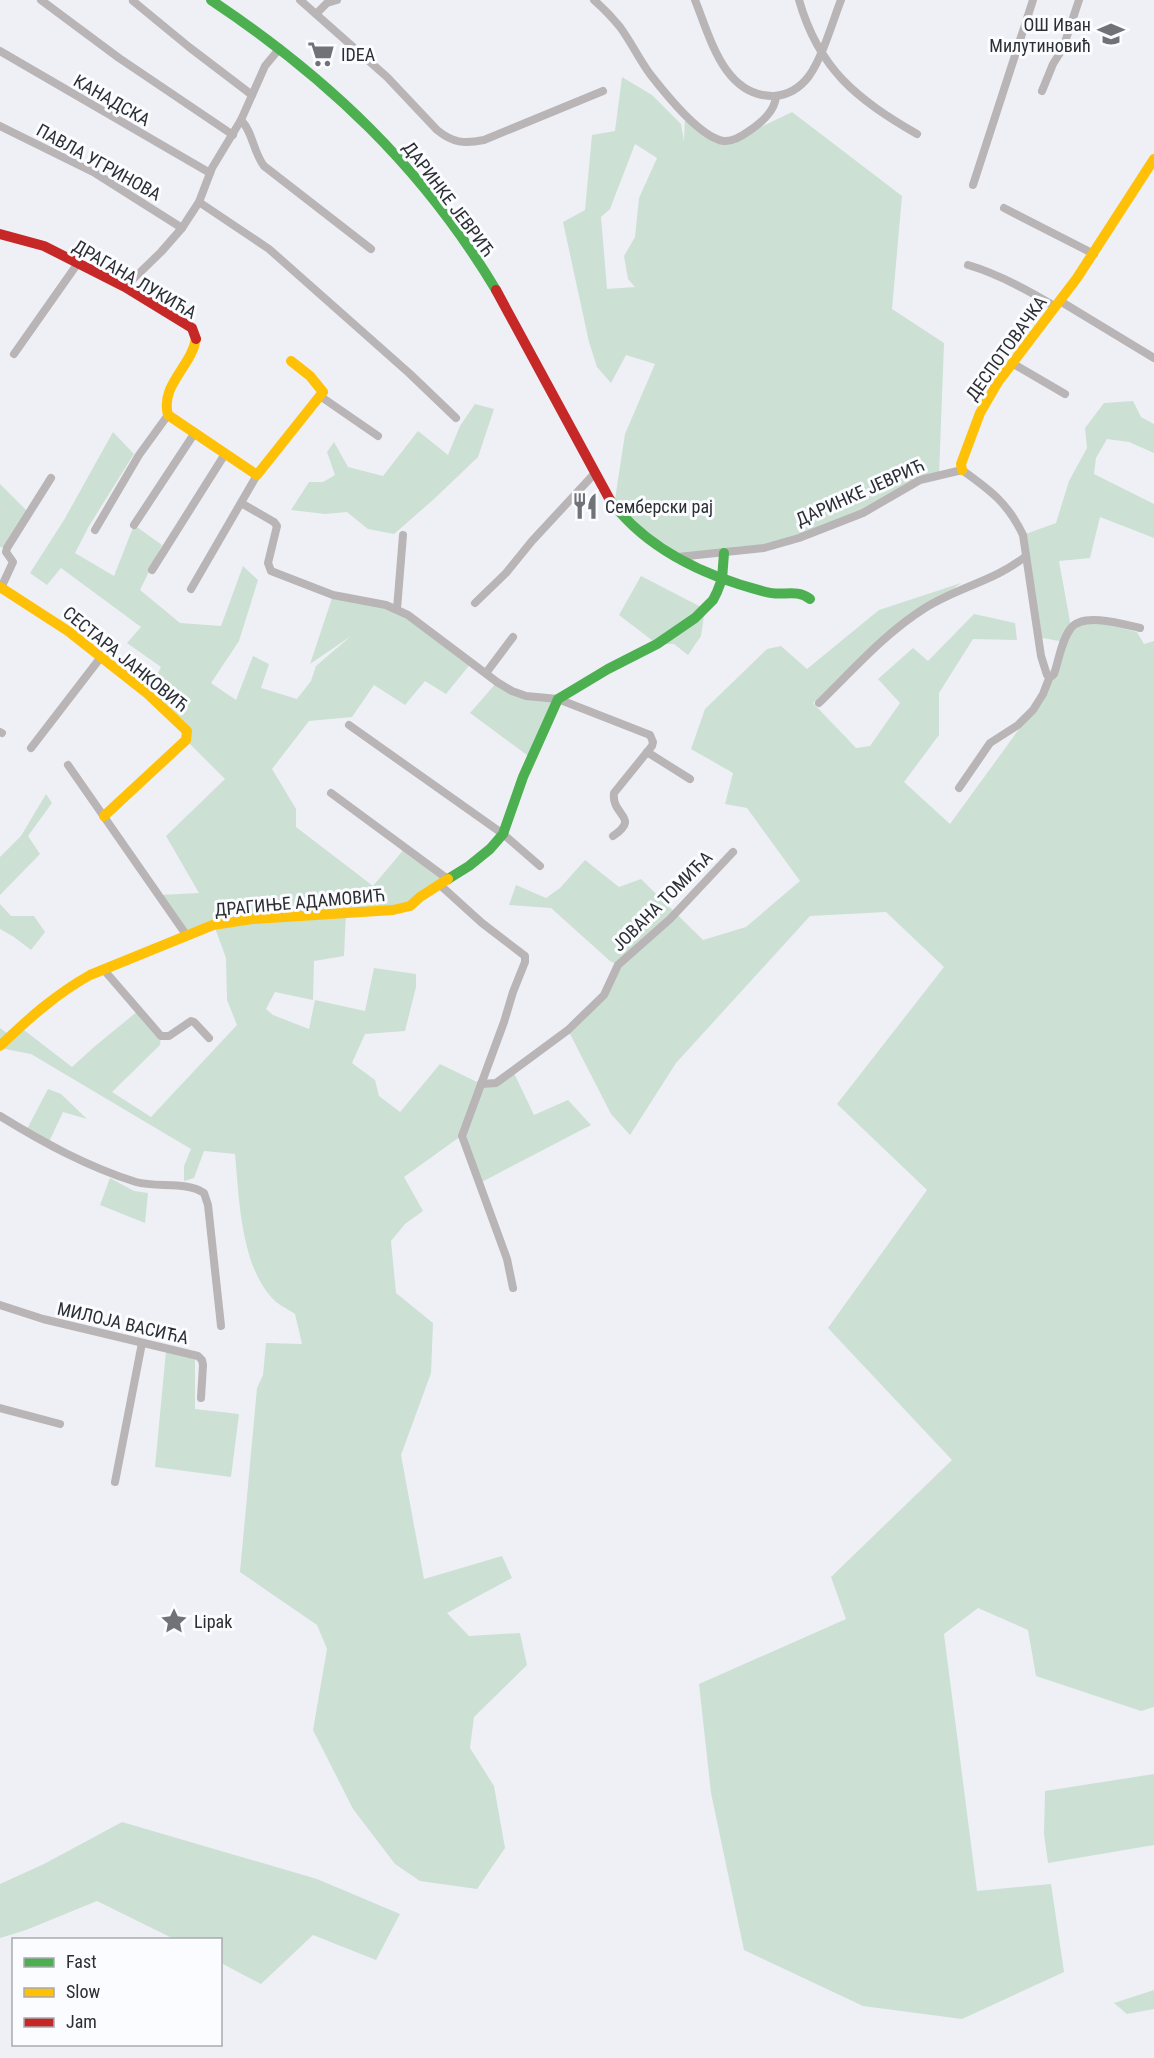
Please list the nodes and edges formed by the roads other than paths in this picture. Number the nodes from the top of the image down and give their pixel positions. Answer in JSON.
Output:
{"nodes":[{"id":1,"x":41,"y":0,"type":"edge"},
{"id":2,"x":211,"y":0,"type":"edge"},
{"id":3,"x":300,"y":0,"type":"edge"},
{"id":4,"x":337,"y":0,"type":"edge"},
{"id":5,"x":594,"y":0,"type":"edge"},
{"id":6,"x":695,"y":0,"type":"edge"},
{"id":7,"x":799,"y":0,"type":"edge"},
{"id":8,"x":841,"y":0,"type":"edge"},
{"id":9,"x":1033,"y":0,"type":"edge"},
{"id":10,"x":1078,"y":0,"type":"edge"},
{"id":11,"x":133,"y":1,"type":"edge"},
{"id":12,"x":316,"y":14,"type":"junction"},
{"id":13,"x":280,"y":48,"type":"junction"},
{"id":14,"x":0,"y":51,"type":"edge"},
{"id":15,"x":821,"y":53,"type":"junction"},
{"id":16,"x":603,"y":91,"type":"dead end"},
{"id":17,"x":1042,"y":91,"type":"dead end"},
{"id":18,"x":252,"y":95,"type":"junction"},
{"id":19,"x":776,"y":96,"type":"junction"},
{"id":20,"x":241,"y":120,"type":"junction"},
{"id":21,"x":0,"y":126,"type":"edge"},
{"id":22,"x":917,"y":134,"type":"dead end"},
{"id":23,"x":233,"y":135,"type":"junction"},
{"id":24,"x":1154,"y":159,"type":"edge"},
{"id":25,"x":210,"y":173,"type":"junction"},
{"id":26,"x":973,"y":185,"type":"dead end"},
{"id":27,"x":199,"y":202,"type":"junction"},
{"id":28,"x":1004,"y":208,"type":"dead end"},
{"id":29,"x":182,"y":228,"type":"junction"},
{"id":30,"x":0,"y":234,"type":"edge"},
{"id":31,"x":371,"y":249,"type":"dead end"},
{"id":32,"x":1094,"y":254,"type":"junction"},
{"id":33,"x":78,"y":263,"type":"junction"},
{"id":34,"x":968,"y":265,"type":"dead end"},
{"id":35,"x":125,"y":287,"type":"junction"},
{"id":36,"x":1058,"y":304,"type":"junction"},
{"id":37,"x":14,"y":354,"type":"dead end"},
{"id":38,"x":1154,"y":358,"type":"edge"},
{"id":39,"x":291,"y":361,"type":"dead end"},
{"id":40,"x":1012,"y":363,"type":"junction"},
{"id":41,"x":1065,"y":394,"type":"dead end"},
{"id":42,"x":320,"y":396,"type":"junction"},
{"id":43,"x":168,"y":415,"type":"junction"},
{"id":44,"x":456,"y":418,"type":"dead end"},
{"id":45,"x":194,"y":434,"type":"junction"},
{"id":46,"x":378,"y":436,"type":"dead end"},
{"id":47,"x":225,"y":454,"type":"junction"},
{"id":48,"x":962,"y":470,"type":"junction"},
{"id":49,"x":595,"y":473,"type":"junction"},
{"id":50,"x":257,"y":475,"type":"junction"},
{"id":51,"x":51,"y":478,"type":"dead end"},
{"id":52,"x":241,"y":503,"type":"junction"},
{"id":53,"x":134,"y":525,"type":"dead end"},
{"id":54,"x":95,"y":530,"type":"dead end"},
{"id":55,"x":403,"y":535,"type":"dead end"},
{"id":56,"x":724,"y":553,"type":"junction"},
{"id":57,"x":1026,"y":556,"type":"junction"},
{"id":58,"x":678,"y":557,"type":"junction"},
{"id":59,"x":152,"y":570,"type":"dead end"},
{"id":60,"x":722,"y":579,"type":"junction"},
{"id":61,"x":0,"y":588,"type":"edge"},
{"id":62,"x":190,"y":589,"type":"dead end"},
{"id":63,"x":810,"y":599,"type":"dead end"},
{"id":64,"x":475,"y":603,"type":"dead end"},
{"id":65,"x":397,"y":609,"type":"junction"},
{"id":66,"x":1140,"y":628,"type":"dead end"},
{"id":67,"x":513,"y":637,"type":"dead end"},
{"id":68,"x":100,"y":657,"type":"junction"},
{"id":69,"x":486,"y":673,"type":"junction"},
{"id":70,"x":1050,"y":676,"type":"junction"},
{"id":71,"x":558,"y":699,"type":"junction"},
{"id":72,"x":819,"y":702,"type":"dead end"},
{"id":73,"x":349,"y":725,"type":"dead end"},
{"id":74,"x":31,"y":748,"type":"dead end"},
{"id":75,"x":647,"y":752,"type":"junction"},
{"id":76,"x":68,"y":765,"type":"dead end"},
{"id":77,"x":690,"y":779,"type":"dead end"},
{"id":78,"x":959,"y":788,"type":"dead end"},
{"id":79,"x":331,"y":793,"type":"dead end"},
{"id":80,"x":104,"y":816,"type":"junction"},
{"id":81,"x":503,"y":834,"type":"junction"},
{"id":82,"x":613,"y":836,"type":"dead end"},
{"id":83,"x":733,"y":852,"type":"dead end"},
{"id":84,"x":540,"y":866,"type":"dead end"},
{"id":85,"x":445,"y":882,"type":"junction"},
{"id":86,"x":187,"y":936,"type":"junction"},
{"id":87,"x":104,"y":970,"type":"junction"},
{"id":88,"x":209,"y":1038,"type":"dead end"},
{"id":89,"x":0,"y":1046,"type":"edge"},
{"id":90,"x":481,"y":1084,"type":"junction"},
{"id":91,"x":0,"y":1116,"type":"edge"},
{"id":92,"x":513,"y":1288,"type":"dead end"},
{"id":93,"x":0,"y":1305,"type":"edge"},
{"id":94,"x":222,"y":1326,"type":"dead end"},
{"id":95,"x":142,"y":1343,"type":"junction"},
{"id":96,"x":201,"y":1398,"type":"dead end"},
{"id":97,"x":0,"y":1408,"type":"edge"},
{"id":98,"x":60,"y":1424,"type":"dead end"},
{"id":99,"x":115,"y":1482,"type":"dead end"}],
"edges":[{"from":1,"to":23,"type":"street"},
{"from":2,"to":13,"type":"street","name":"ДАРИНКЕ ЈЕВРИЋ"},
{"from":3,"to":12,"type":"street"},
{"from":4,"to":12,"type":"street"},
{"from":5,"to":19,"type":"street"},
{"from":6,"to":19,"type":"street"},
{"from":7,"to":15,"type":"street"},
{"from":8,"to":15,"type":"street"},
{"from":9,"to":26,"type":"street"},
{"from":10,"to":17,"type":"street"},
{"from":11,"to":18,"type":"street"},
{"from":12,"to":16,"type":"street"},
{"from":13,"to":18,"type":"street"},
{"from":13,"to":49,"type":"street","name":"ДАРИНКЕ ЈЕВРИЋ"},
{"from":14,"to":25,"type":"street","name":"КАНАДСКА"},
{"from":15,"to":19,"type":"street"},
{"from":15,"to":22,"type":"street"},
{"from":18,"to":20,"type":"street"},
{"from":20,"to":23,"type":"street"},
{"from":20,"to":31,"type":"street"},
{"from":21,"to":29,"type":"street","name":"ПАВЛА УГРИНОВА"},
{"from":23,"to":25,"type":"street"},
{"from":24,"to":32,"type":"street","name":"ДЕСПОТОВАЧКА"},
{"from":25,"to":27,"type":"street"},
{"from":27,"to":29,"type":"street"},
{"from":27,"to":44,"type":"street"},
{"from":28,"to":32,"type":"street"},
{"from":29,"to":35,"type":"street"},
{"from":30,"to":33,"type":"street","name":"ДРАГАНА ЛУКИЋА"},
{"from":32,"to":36,"type":"street","name":"ДЕСПОТОВАЧКА"},
{"from":33,"to":35,"type":"street","name":"ДРАГАНА ЛУКИЋА"},
{"from":33,"to":37,"type":"street"},
{"from":34,"to":36,"type":"street"},
{"from":35,"to":43,"type":"street","name":"ДРАГАНА ЛУКИЋА"},
{"from":36,"to":38,"type":"street"},
{"from":36,"to":40,"type":"street","name":"ДЕСПОТОВАЧКА"},
{"from":39,"to":42,"type":"street"},
{"from":40,"to":41,"type":"street"},
{"from":40,"to":48,"type":"street","name":"ДЕСПОТОВАЧКА"},
{"from":42,"to":46,"type":"street"},
{"from":42,"to":50,"type":"street"},
{"from":43,"to":45,"type":"street"},
{"from":43,"to":54,"type":"street"},
{"from":45,"to":47,"type":"street"},
{"from":45,"to":53,"type":"street"},
{"from":47,"to":50,"type":"street"},
{"from":47,"to":59,"type":"street"},
{"from":48,"to":56,"type":"street","name":"ДАРИНКЕ ЈЕВРИЋ"},
{"from":48,"to":57,"type":"street"},
{"from":49,"to":58,"type":"street","name":"ДАРИНКЕ ЈЕВРИЋ"},
{"from":49,"to":64,"type":"street"},
{"from":50,"to":52,"type":"street"},
{"from":51,"to":61,"type":"street","name":"СЕСТАРА ЈАНКОВИЋ"},
{"from":52,"to":62,"type":"street"},
{"from":52,"to":65,"type":"street"},
{"from":55,"to":65,"type":"street"},
{"from":56,"to":58,"type":"street","name":"ДАРИНКЕ ЈЕВРИЋ"},
{"from":56,"to":60,"type":"street"},
{"from":57,"to":70,"type":"street"},
{"from":57,"to":72,"type":"street"},
{"from":58,"to":60,"type":"street"},
{"from":60,"to":63,"type":"street"},
{"from":60,"to":71,"type":"street"},
{"from":61,"to":68,"type":"street","name":"СЕСТАРА ЈАНКОВИЋ"},
{"from":65,"to":69,"type":"street"},
{"from":66,"to":70,"type":"street"},
{"from":67,"to":69,"type":"street"},
{"from":68,"to":74,"type":"street"},
{"from":68,"to":80,"type":"street","name":"СЕСТАРА ЈАНКОВИЋ"},
{"from":69,"to":71,"type":"street"},
{"from":70,"to":78,"type":"street"},
{"from":71,"to":75,"type":"street"},
{"from":71,"to":81,"type":"street","name":"ДРАГИЊЕ АДАМОВИЋ"},
{"from":73,"to":81,"type":"street"},
{"from":75,"to":77,"type":"street"},
{"from":75,"to":82,"type":"street"},
{"from":76,"to":80,"type":"street"},
{"from":79,"to":85,"type":"street"},
{"from":80,"to":86,"type":"street"},
{"from":81,"to":84,"type":"street"},
{"from":81,"to":85,"type":"street","name":"ДРАГИЊЕ АДАМОВИЋ"},
{"from":83,"to":90,"type":"street","name":"ЈОВАНА ТОМИЋА"},
{"from":85,"to":86,"type":"street","name":"ДРАГИЊЕ АДАМОВИЋ"},
{"from":85,"to":90,"type":"street"},
{"from":86,"to":87,"type":"street","name":"ДРАГИЊЕ АДАМОВИЋ"},
{"from":87,"to":88,"type":"street"},
{"from":87,"to":89,"type":"street","name":"ДРАГИЊЕ АДАМОВИЋ"},
{"from":90,"to":92,"type":"street"},
{"from":91,"to":94,"type":"street"},
{"from":93,"to":95,"type":"street","name":"МИЛОЈА ВАСИЋА"},
{"from":95,"to":96,"type":"street","name":"МИЛОЈА ВАСИЋА"},
{"from":95,"to":99,"type":"street"},
{"from":97,"to":98,"type":"street"}]}
